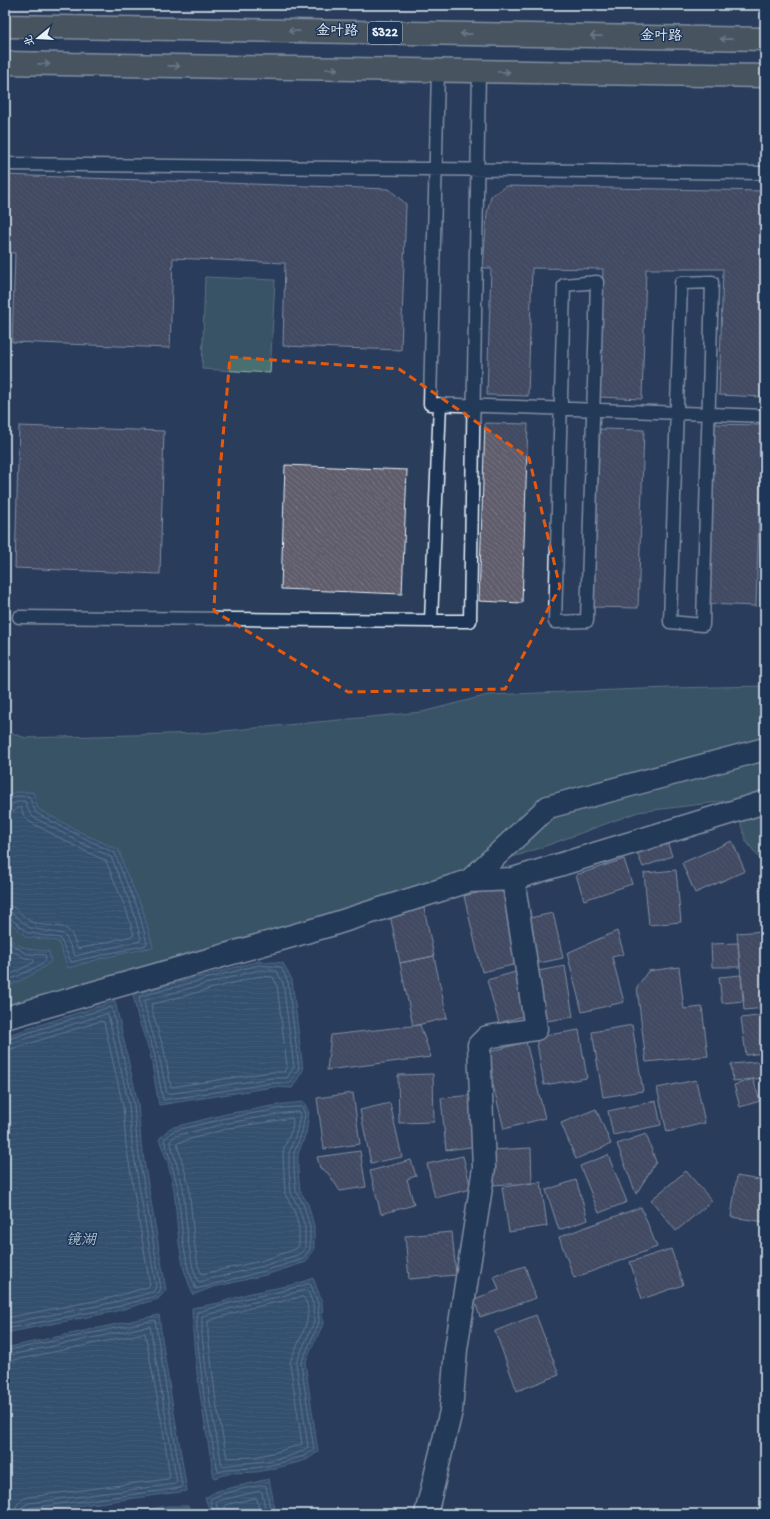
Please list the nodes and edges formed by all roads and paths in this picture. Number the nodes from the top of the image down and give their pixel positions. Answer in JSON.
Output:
{"nodes":[{"id":1,"x":5,"y":26,"type":"edge"},
{"id":2,"x":765,"y":39,"type":"edge"},
{"id":3,"x":5,"y":63,"type":"edge"},
{"id":4,"x":438,"y":71,"type":"junction"},
{"id":5,"x":479,"y":71,"type":"junction"},
{"id":6,"x":765,"y":76,"type":"edge"},
{"id":7,"x":5,"y":164,"type":"edge"},
{"id":8,"x":436,"y":169,"type":"junction"},
{"id":9,"x":477,"y":170,"type":"junction"},
{"id":10,"x":765,"y":173,"type":"edge"},
{"id":11,"x":440,"y":404,"type":"junction"},
{"id":12,"x":474,"y":406,"type":"junction"},
{"id":13,"x":560,"y":409,"type":"junction"},
{"id":14,"x":594,"y":410,"type":"junction"},
{"id":15,"x":676,"y":413,"type":"junction"},
{"id":16,"x":708,"y":414,"type":"junction"},
{"id":17,"x":765,"y":416,"type":"edge"},
{"id":18,"x":19,"y":617,"type":"dead end"},
{"id":19,"x":431,"y":621,"type":"junction"},
{"id":20,"x":765,"y":749,"type":"edge"},
{"id":21,"x":765,"y":802,"type":"edge"},
{"id":22,"x":513,"y":879,"type":"junction"},
{"id":23,"x":468,"y":881,"type":"junction"},
{"id":24,"x":5,"y":1018,"type":"edge"},
{"id":25,"x":426,"y":1514,"type":"edge"}],
"edges":[{"from":2,"to":1,"type":"main road","name":"金叶路","number":"S322","one_way":true},
{"from":3,"to":4,"type":"main road","one_way":true},
{"from":4,"to":5,"type":"main road"},
{"from":4,"to":8,"type":"lane"},
{"from":5,"to":6,"type":"main road","one_way":true},
{"from":5,"to":9,"type":"lane"},
{"from":7,"to":8,"type":"lane"},
{"from":8,"to":9,"type":"lane"},
{"from":8,"to":11,"type":"lane"},
{"from":9,"to":10,"type":"lane"},
{"from":9,"to":12,"type":"lane"},
{"from":11,"to":12,"type":"lane"},
{"from":11,"to":19,"type":"lane"},
{"from":12,"to":13,"type":"lane"},
{"from":12,"to":19,"type":"lane"},
{"from":13,"to":14,"type":"lane"},
{"from":13,"to":14,"type":"lane"},
{"from":13,"to":14,"type":"lane"},
{"from":14,"to":15,"type":"lane"},
{"from":15,"to":16,"type":"lane"},
{"from":15,"to":16,"type":"lane"},
{"from":15,"to":16,"type":"lane"},
{"from":16,"to":17,"type":"lane"},
{"from":18,"to":19,"type":"lane"},
{"from":20,"to":23,"type":"street"},
{"from":21,"to":22,"type":"street"},
{"from":22,"to":23,"type":"street"},
{"from":22,"to":25,"type":"street"},
{"from":23,"to":24,"type":"street"}]}
